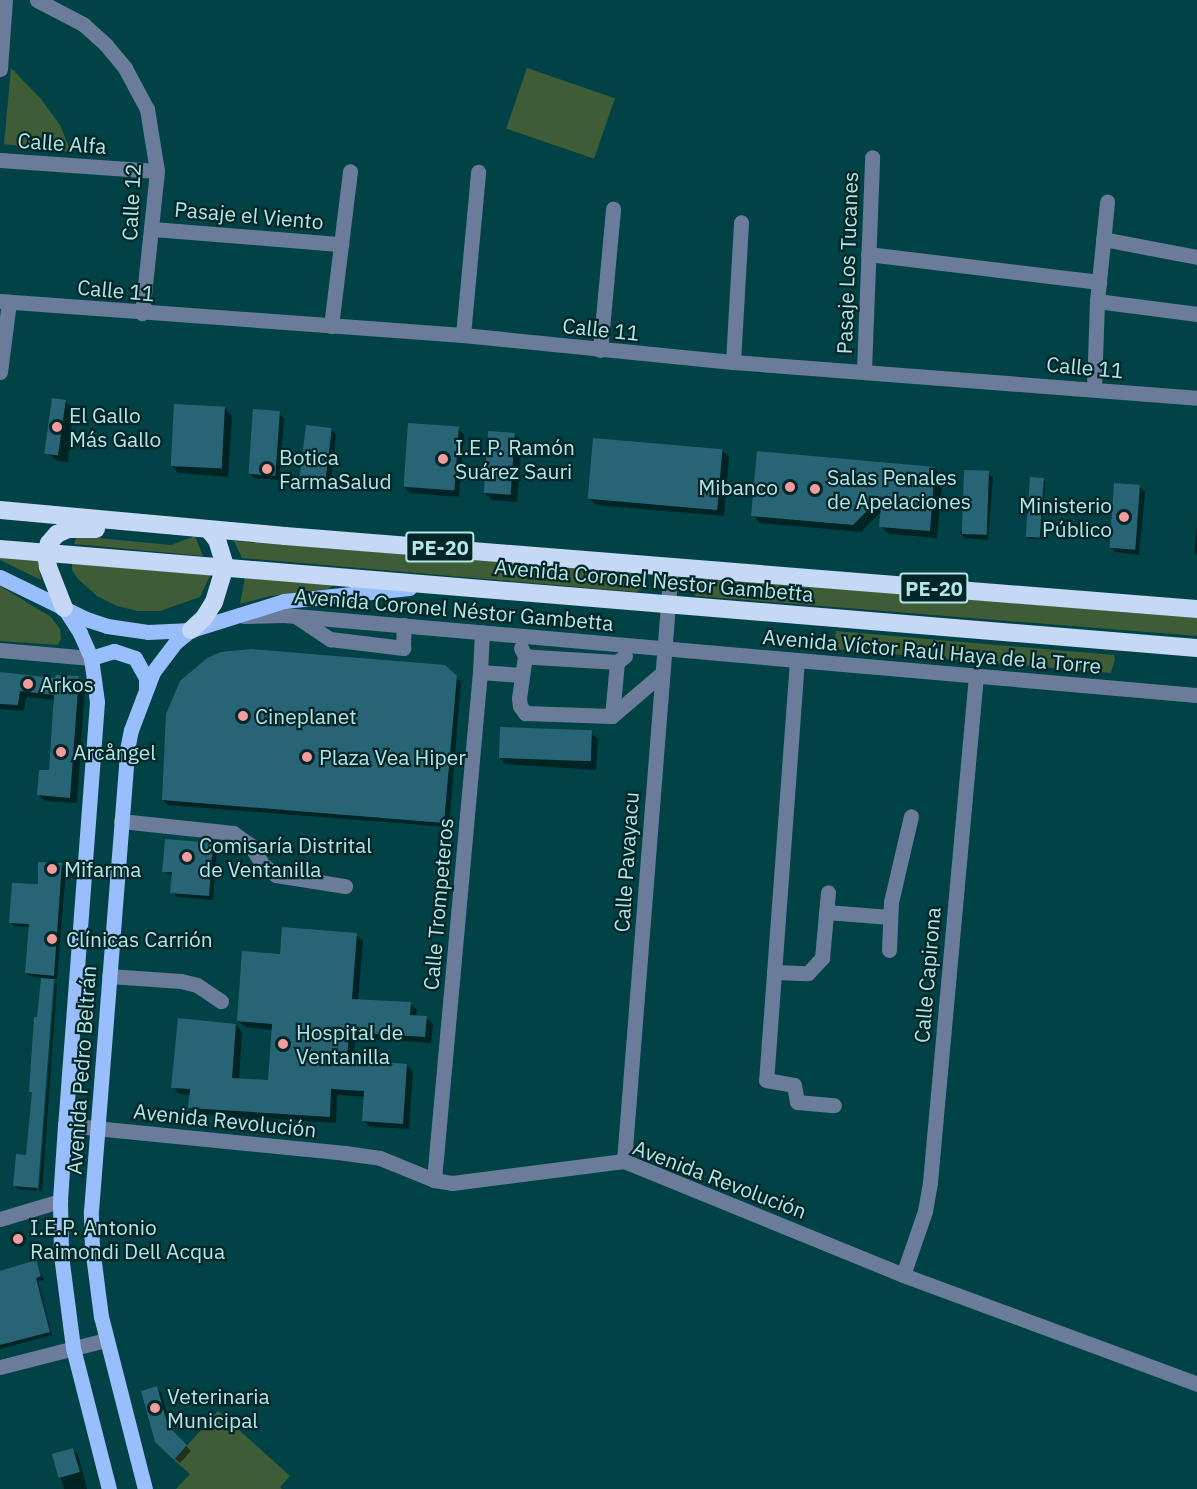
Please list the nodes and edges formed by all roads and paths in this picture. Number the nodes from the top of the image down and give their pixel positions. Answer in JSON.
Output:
{"nodes":[{"id":1,"x":5,"y":0,"type":"edge"},
{"id":2,"x":36,"y":0,"type":"edge"},
{"id":3,"x":0,"y":69,"type":"edge"},
{"id":4,"x":872,"y":157,"type":"dead end"},
{"id":5,"x":0,"y":160,"type":"edge"},
{"id":6,"x":157,"y":171,"type":"junction"},
{"id":7,"x":350,"y":171,"type":"dead end"},
{"id":8,"x":478,"y":171,"type":"dead end"},
{"id":9,"x":1107,"y":202,"type":"dead end"},
{"id":10,"x":613,"y":209,"type":"dead end"},
{"id":11,"x":741,"y":222,"type":"dead end"},
{"id":12,"x":153,"y":229,"type":"junction"},
{"id":13,"x":1103,"y":239,"type":"junction"},
{"id":14,"x":341,"y":244,"type":"junction"},
{"id":15,"x":868,"y":254,"type":"junction"},
{"id":16,"x":1197,"y":257,"type":"edge"},
{"id":17,"x":1099,"y":282,"type":"junction"},
{"id":18,"x":4,"y":301,"type":"edge"},
{"id":19,"x":1097,"y":302,"type":"junction"},
{"id":20,"x":142,"y":314,"type":"junction"},
{"id":21,"x":1197,"y":314,"type":"edge"},
{"id":22,"x":332,"y":326,"type":"junction"},
{"id":23,"x":462,"y":335,"type":"junction"},
{"id":24,"x":600,"y":350,"type":"junction"},
{"id":25,"x":733,"y":362,"type":"junction"},
{"id":26,"x":864,"y":370,"type":"junction"},
{"id":27,"x":0,"y":372,"type":"edge"},
{"id":28,"x":1094,"y":388,"type":"junction"},
{"id":29,"x":1197,"y":398,"type":"edge"},
{"id":30,"x":0,"y":510,"type":"edge"},
{"id":31,"x":178,"y":526,"type":"junction"},
{"id":32,"x":208,"y":529,"type":"junction"},
{"id":33,"x":0,"y":549,"type":"edge"},
{"id":34,"x":46,"y":552,"type":"junction"},
{"id":35,"x":225,"y":566,"type":"junction"},
{"id":36,"x":672,"y":567,"type":"junction"},
{"id":37,"x":0,"y":577,"type":"edge"},
{"id":38,"x":436,"y":584,"type":"junction"},
{"id":39,"x":668,"y":603,"type":"junction"},
{"id":40,"x":64,"y":608,"type":"junction"},
{"id":41,"x":1197,"y":609,"type":"edge"},
{"id":42,"x":240,"y":616,"type":"junction"},
{"id":43,"x":295,"y":616,"type":"junction"},
{"id":44,"x":404,"y":626,"type":"junction"},
{"id":45,"x":191,"y":630,"type":"junction"},
{"id":46,"x":482,"y":632,"type":"junction"},
{"id":47,"x":514,"y":635,"type":"junction"},
{"id":48,"x":636,"y":646,"type":"junction"},
{"id":49,"x":1197,"y":648,"type":"edge"},
{"id":50,"x":663,"y":649,"type":"junction"},
{"id":51,"x":0,"y":650,"type":"edge"},
{"id":52,"x":525,"y":656,"type":"junction"},
{"id":53,"x":91,"y":658,"type":"junction"},
{"id":54,"x":797,"y":660,"type":"junction"},
{"id":55,"x":617,"y":662,"type":"junction"},
{"id":56,"x":480,"y":672,"type":"junction"},
{"id":57,"x":662,"y":674,"type":"junction"},
{"id":58,"x":522,"y":675,"type":"junction"},
{"id":59,"x":976,"y":676,"type":"junction"},
{"id":60,"x":146,"y":690,"type":"junction"},
{"id":61,"x":1197,"y":694,"type":"edge"},
{"id":62,"x":612,"y":716,"type":"junction"},
{"id":63,"x":911,"y":816,"type":"dead end"},
{"id":64,"x":122,"y":821,"type":"junction"},
{"id":65,"x":345,"y":886,"type":"dead end"},
{"id":66,"x":828,"y":892,"type":"dead end"},
{"id":67,"x":826,"y":912,"type":"junction"},
{"id":68,"x":890,"y":917,"type":"junction"},
{"id":69,"x":889,"y":950,"type":"dead end"},
{"id":70,"x":774,"y":972,"type":"junction"},
{"id":71,"x":109,"y":976,"type":"junction"},
{"id":72,"x":221,"y":1001,"type":"dead end"},
{"id":73,"x":834,"y":1106,"type":"dead end"},
{"id":74,"x":65,"y":1125,"type":"junction"},
{"id":75,"x":97,"y":1128,"type":"junction"},
{"id":76,"x":624,"y":1161,"type":"junction"},
{"id":77,"x":434,"y":1180,"type":"junction"},
{"id":78,"x":60,"y":1201,"type":"junction"},
{"id":79,"x":0,"y":1219,"type":"edge"},
{"id":80,"x":903,"y":1275,"type":"junction"},
{"id":81,"x":106,"y":1340,"type":"junction"},
{"id":82,"x":73,"y":1348,"type":"junction"},
{"id":83,"x":0,"y":1367,"type":"edge"},
{"id":84,"x":1197,"y":1384,"type":"edge"},
{"id":85,"x":109,"y":1489,"type":"edge"},
{"id":86,"x":145,"y":1489,"type":"edge"}],
"edges":[{"from":1,"to":3,"type":"street"},
{"from":2,"to":6,"type":"street","name":"Calle 12"},
{"from":4,"to":15,"type":"street","name":"Pasaje Los Tucanes"},
{"from":5,"to":6,"type":"street","name":"Calle Alfa"},
{"from":6,"to":12,"type":"street","name":"Calle 12"},
{"from":7,"to":14,"type":"street"},
{"from":8,"to":23,"type":"street"},
{"from":9,"to":13,"type":"street"},
{"from":10,"to":24,"type":"street"},
{"from":11,"to":25,"type":"street"},
{"from":12,"to":14,"type":"street","name":"Pasaje el Viento"},
{"from":12,"to":20,"type":"street","name":"Calle 12"},
{"from":13,"to":16,"type":"street"},
{"from":13,"to":17,"type":"street"},
{"from":14,"to":22,"type":"street"},
{"from":15,"to":17,"type":"street"},
{"from":15,"to":26,"type":"street","name":"Pasaje Los Tucanes"},
{"from":17,"to":19,"type":"street"},
{"from":18,"to":20,"type":"street","name":"Calle 11"},
{"from":18,"to":27,"type":"street"},
{"from":19,"to":21,"type":"street"},
{"from":19,"to":28,"type":"street"},
{"from":20,"to":22,"type":"street","name":"Calle 11"},
{"from":22,"to":23,"type":"street","name":"Calle 11"},
{"from":23,"to":24,"type":"street","name":"Calle 11"},
{"from":24,"to":25,"type":"street","name":"Calle 11"},
{"from":25,"to":26,"type":"street","name":"Calle 11"},
{"from":26,"to":28,"type":"street","name":"Calle 11"},
{"from":28,"to":29,"type":"street","name":"Calle 11"},
{"from":30,"to":31,"type":"highway","name":"Avenida Coronel Nestor Gambetta","number":"PE-20"},
{"from":31,"to":32,"type":"highway","name":"Avenida Coronel Nestor Gambetta","number":"PE-20"},
{"from":31,"to":34,"type":"highway"},
{"from":32,"to":35,"type":"highway"},
{"from":32,"to":36,"type":"highway","name":"Avenida Coronel Nestor Gambetta","number":"PE-20"},
{"from":33,"to":34,"type":"highway","name":"Avenida Coronel Nestor Gambetta","number":"PE-20"},
{"from":34,"to":35,"type":"highway","name":"Avenida Coronel Nestor Gambetta","number":"PE-20"},
{"from":34,"to":40,"type":"highway"},
{"from":35,"to":38,"type":"highway","name":"Avenida Coronel Nestor Gambetta","number":"PE-20"},
{"from":35,"to":45,"type":"highway"},
{"from":36,"to":39,"type":"street","name":"Calle Pavayacu"},
{"from":36,"to":41,"type":"highway","name":"Avenida Coronel Nestor Gambetta","number":"PE-20"},
{"from":37,"to":40,"type":"main road"},
{"from":38,"to":39,"type":"highway","name":"Avenida Coronel Nestor Gambetta","number":"PE-20"},
{"from":38,"to":42,"type":"main road","name":"Avenida Pedro Beltrán"},
{"from":39,"to":49,"type":"highway","name":"Avenida Coronel Nestor Gambetta","number":"PE-20"},
{"from":39,"to":50,"type":"street","name":"Calle Pavayacu"},
{"from":40,"to":45,"type":"main road"},
{"from":40,"to":53,"type":"main road","name":"Avenida Pedro Beltrán"},
{"from":42,"to":43,"type":"street","name":"Avenida Coronel Néstor Gambetta"},
{"from":42,"to":45,"type":"main road","name":"Avenida Pedro Beltrán"},
{"from":43,"to":44,"type":"street","name":"Avenida Coronel Néstor Gambetta"},
{"from":43,"to":44,"type":"street"},
{"from":44,"to":46,"type":"street","name":"Avenida Coronel Néstor Gambetta"},
{"from":45,"to":60,"type":"main road","name":"Avenida Pedro Beltrán"},
{"from":46,"to":47,"type":"street","name":"Avenida Coronel Néstor Gambetta"},
{"from":46,"to":56,"type":"street","name":"Calle Trompeteros"},
{"from":47,"to":48,"type":"street","name":"Avenida Coronel Néstor Gambetta"},
{"from":47,"to":52,"type":"street"},
{"from":48,"to":50,"type":"street","name":"Avenida Coronel Néstor Gambetta"},
{"from":48,"to":55,"type":"street"},
{"from":50,"to":54,"type":"street","name":"Avenida Víctor Raúl Haya de la Torre"},
{"from":50,"to":57,"type":"street","name":"Calle Pavayacu"},
{"from":51,"to":53,"type":"street"},
{"from":52,"to":55,"type":"street"},
{"from":52,"to":58,"type":"street"},
{"from":53,"to":60,"type":"main road"},
{"from":53,"to":74,"type":"main road","name":"Avenida Pedro Beltrán"},
{"from":54,"to":59,"type":"street","name":"Avenida Víctor Raúl Haya de la Torre"},
{"from":54,"to":70,"type":"street"},
{"from":55,"to":62,"type":"street"},
{"from":56,"to":58,"type":"street"},
{"from":56,"to":77,"type":"street","name":"Calle Trompeteros"},
{"from":57,"to":62,"type":"street"},
{"from":57,"to":76,"type":"street","name":"Calle Pavayacu"},
{"from":58,"to":62,"type":"street"},
{"from":59,"to":61,"type":"street","name":"Avenida Víctor Raúl Haya de la Torre"},
{"from":59,"to":80,"type":"street","name":"Calle Capirona"},
{"from":60,"to":64,"type":"main road","name":"Avenida Pedro Beltrán"},
{"from":63,"to":68,"type":"street"},
{"from":64,"to":65,"type":"street"},
{"from":64,"to":71,"type":"main road","name":"Avenida Pedro Beltrán"},
{"from":66,"to":67,"type":"street"},
{"from":67,"to":68,"type":"street"},
{"from":67,"to":70,"type":"street"},
{"from":68,"to":69,"type":"street"},
{"from":70,"to":73,"type":"street"},
{"from":71,"to":72,"type":"street"},
{"from":71,"to":75,"type":"main road","name":"Avenida Pedro Beltrán"},
{"from":74,"to":75,"type":"street","name":"Avenida Revolución"},
{"from":74,"to":78,"type":"main road","name":"Avenida Pedro Beltrán"},
{"from":75,"to":77,"type":"street","name":"Avenida Revolución"},
{"from":75,"to":81,"type":"main road","name":"Avenida Pedro Beltrán"},
{"from":76,"to":77,"type":"street","name":"Avenida Revolución"},
{"from":76,"to":80,"type":"street","name":"Avenida Revolución"},
{"from":78,"to":79,"type":"street"},
{"from":78,"to":82,"type":"main road","name":"Avenida Pedro Beltrán"},
{"from":80,"to":84,"type":"street","name":"Avenida Revolución"},
{"from":81,"to":82,"type":"street"},
{"from":81,"to":86,"type":"main road","name":"Avenida Pedro Beltrán"},
{"from":82,"to":83,"type":"street"},
{"from":82,"to":85,"type":"main road","name":"Avenida Pedro Beltrán"}]}
